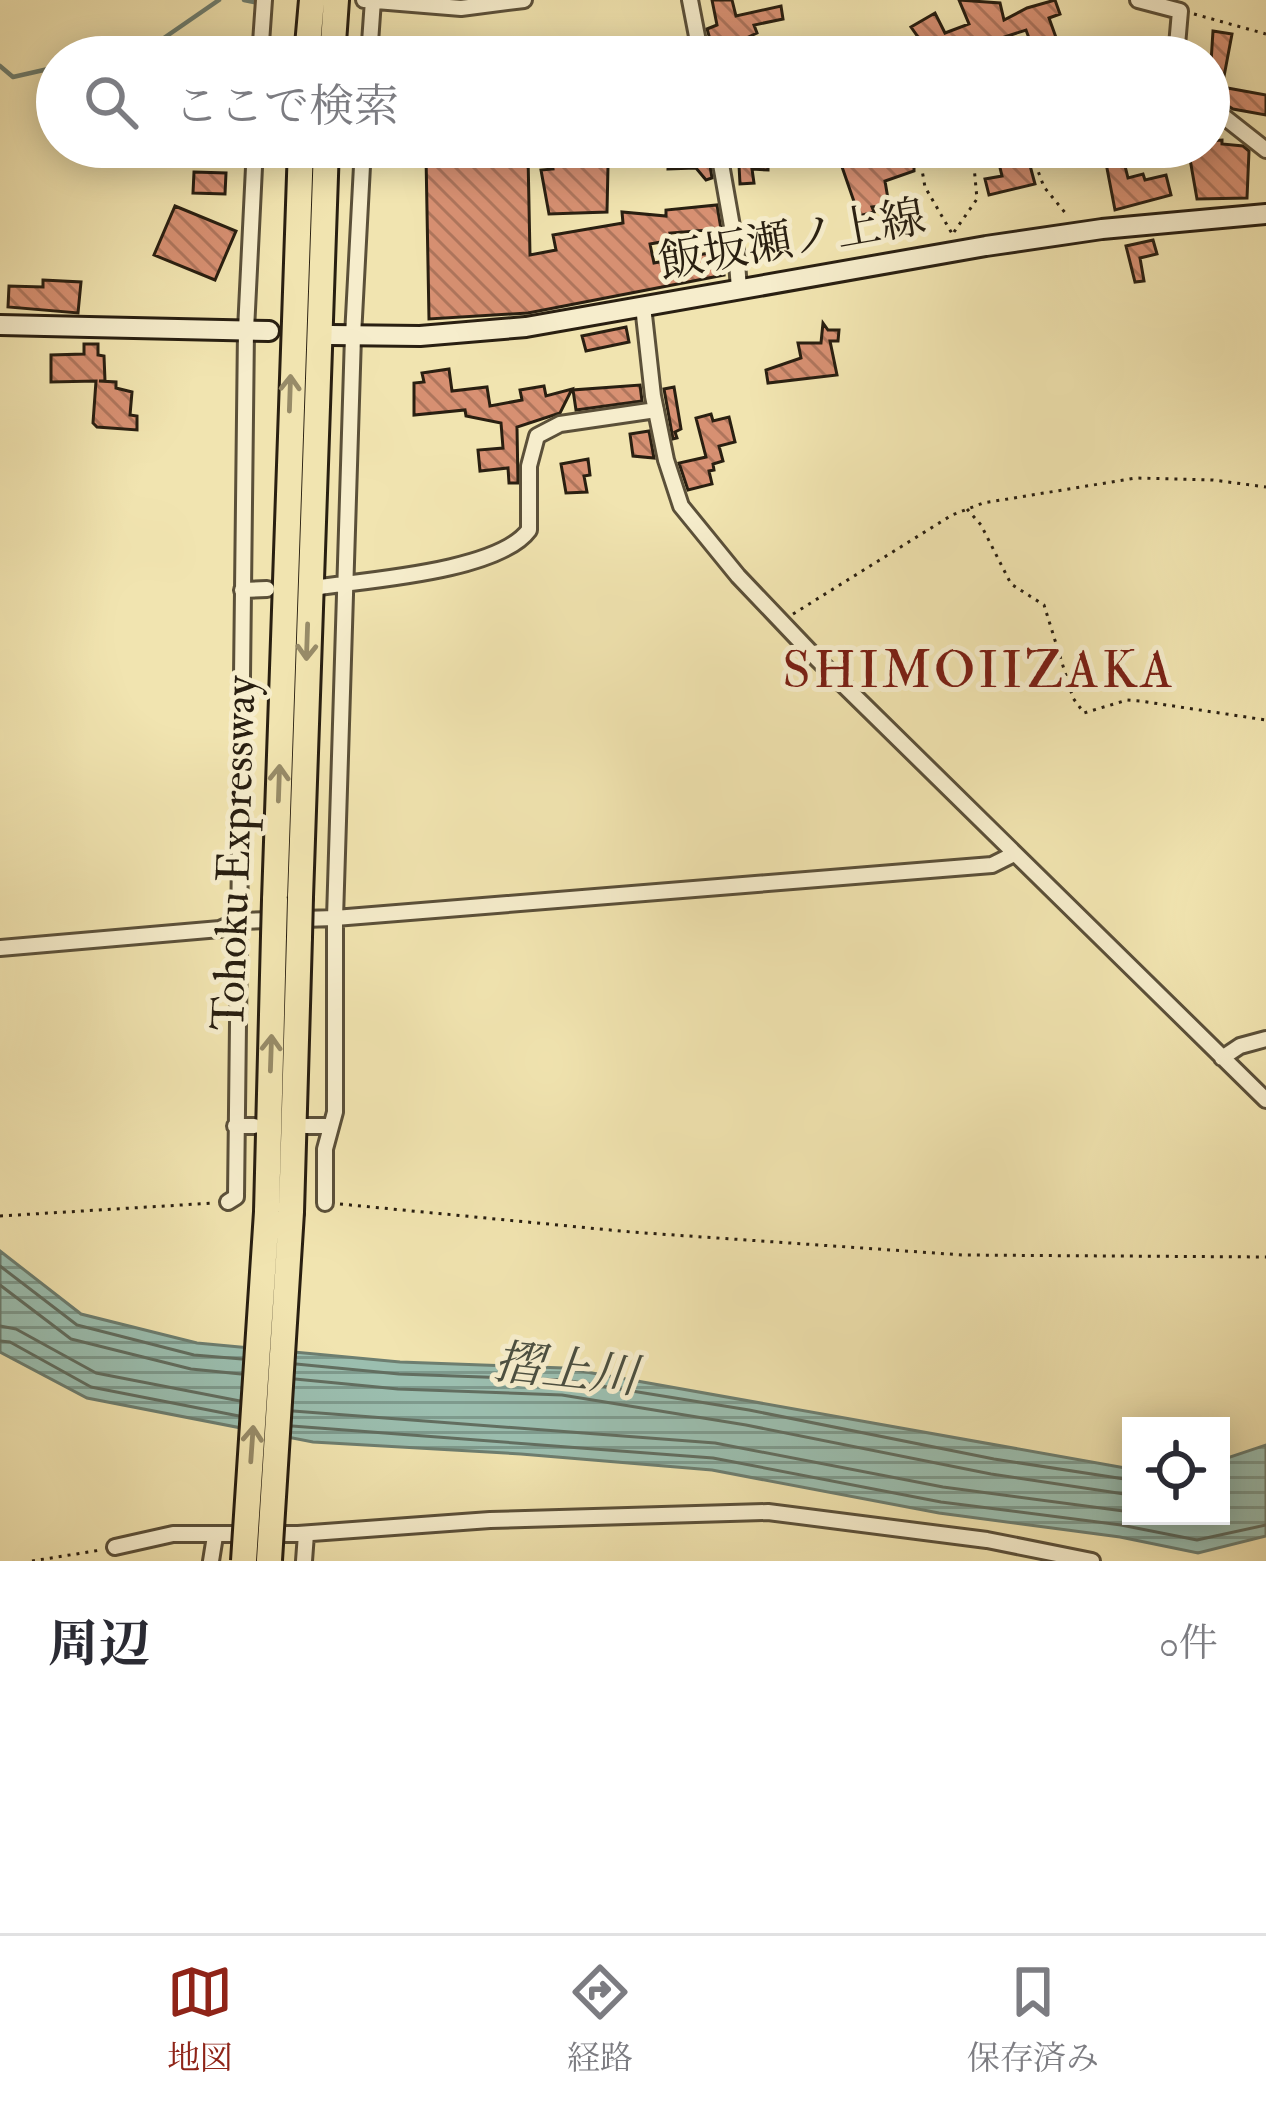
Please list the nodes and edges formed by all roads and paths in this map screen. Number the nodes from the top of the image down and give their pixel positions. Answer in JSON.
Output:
{"nodes":[{"id":1,"x":264,"y":0,"type":"edge"},
{"id":2,"x":312,"y":0,"type":"edge"},
{"id":3,"x":336,"y":0,"type":"edge"},
{"id":4,"x":364,"y":0,"type":"edge"},
{"id":5,"x":374,"y":0,"type":"edge"},
{"id":6,"x":524,"y":0,"type":"edge"},
{"id":7,"x":690,"y":0,"type":"edge"},
{"id":8,"x":1138,"y":0,"type":"edge"},
{"id":9,"x":1180,"y":10,"type":"junction"},
{"id":10,"x":1266,"y":34,"type":"edge"},
{"id":11,"x":261,"y":36,"type":"edge"},
{"id":12,"x":309,"y":36,"type":"edge"},
{"id":13,"x":333,"y":36,"type":"edge"},
{"id":14,"x":371,"y":36,"type":"edge"},
{"id":15,"x":697,"y":36,"type":"edge"},
{"id":16,"x":1178,"y":36,"type":"edge"},
{"id":17,"x":1230,"y":122,"type":"edge"},
{"id":18,"x":1266,"y":150,"type":"edge"},
{"id":19,"x":255,"y":168,"type":"edge"},
{"id":20,"x":301,"y":168,"type":"edge"},
{"id":21,"x":325,"y":168,"type":"edge"},
{"id":22,"x":362,"y":168,"type":"edge"},
{"id":23,"x":722,"y":168,"type":"edge"},
{"id":24,"x":922,"y":168,"type":"edge"},
{"id":25,"x":974,"y":168,"type":"edge"},
{"id":26,"x":1036,"y":168,"type":"edge"},
{"id":27,"x":1266,"y":214,"type":"edge"},
{"id":28,"x":1075,"y":233,"type":"junction"},
{"id":29,"x":955,"y":242,"type":"junction"},
{"id":30,"x":739,"y":289,"type":"junction"},
{"id":31,"x":643,"y":306,"type":"junction"},
{"id":32,"x":0,"y":325,"type":"edge"},
{"id":33,"x":246,"y":330,"type":"junction"},
{"id":34,"x":269,"y":331,"type":"dead end"},
{"id":35,"x":331,"y":335,"type":"dead end"},
{"id":36,"x":353,"y":335,"type":"junction"},
{"id":37,"x":656,"y":410,"type":"junction"},
{"id":38,"x":1266,"y":487,"type":"edge"},
{"id":39,"x":966,"y":508,"type":"junction"},
{"id":40,"x":346,"y":584,"type":"junction"},
{"id":41,"x":320,"y":587,"type":"dead end"},
{"id":42,"x":267,"y":589,"type":"dead end"},
{"id":43,"x":242,"y":590,"type":"junction"},
{"id":44,"x":782,"y":622,"type":"junction"},
{"id":45,"x":1266,"y":720,"type":"edge"},
{"id":46,"x":1014,"y":854,"type":"junction"},
{"id":47,"x":287,"y":898,"type":"junction"},
{"id":48,"x":335,"y":918,"type":"junction"},
{"id":49,"x":238,"y":921,"type":"junction"},
{"id":50,"x":0,"y":948,"type":"edge"},
{"id":51,"x":1266,"y":1039,"type":"edge"},
{"id":52,"x":1222,"y":1058,"type":"junction"},
{"id":53,"x":1266,"y":1100,"type":"edge"},
{"id":54,"x":236,"y":1126,"type":"junction"},
{"id":55,"x":254,"y":1126,"type":"dead end"},
{"id":56,"x":306,"y":1126,"type":"dead end"},
{"id":57,"x":331,"y":1126,"type":"junction"},
{"id":58,"x":228,"y":1202,"type":"joint"},
{"id":59,"x":326,"y":1203,"type":"joint"},
{"id":60,"x":279,"y":1212,"type":"junction"},
{"id":61,"x":0,"y":1216,"type":"edge"},
{"id":62,"x":1266,"y":1257,"type":"edge"},
{"id":63,"x":306,"y":1534,"type":"junction"},
{"id":64,"x":215,"y":1536,"type":"junction"},
{"id":65,"x":115,"y":1547,"type":"joint"},
{"id":66,"x":32,"y":1561,"type":"edge"},
{"id":67,"x":211,"y":1561,"type":"edge"},
{"id":68,"x":244,"y":1561,"type":"edge"},
{"id":69,"x":269,"y":1561,"type":"edge"},
{"id":70,"x":304,"y":1561,"type":"edge"},
{"id":71,"x":1092,"y":1561,"type":"edge"}],
"edges":[{"from":1,"to":11,"type":"street"},
{"from":2,"to":12,"type":"highway"},
{"from":3,"to":13,"type":"highway"},
{"from":4,"to":5,"type":"street"},
{"from":5,"to":6,"type":"street"},
{"from":5,"to":14,"type":"street"},
{"from":7,"to":15,"type":"street"},
{"from":8,"to":9,"type":"street"},
{"from":9,"to":10,"type":"path"},
{"from":9,"to":16,"type":"street"},
{"from":17,"to":18,"type":"street"},
{"from":19,"to":33,"type":"street"},
{"from":47,"to":20,"type":"highway","name":"Tohoku Expressway","one_way":true},
{"from":21,"to":47,"type":"highway","name":"Tohoku Expressway","one_way":true},
{"from":22,"to":36,"type":"street"},
{"from":23,"to":30,"type":"street"},
{"from":24,"to":29,"type":"path"},
{"from":25,"to":29,"type":"path"},
{"from":26,"to":28,"type":"path"},
{"from":27,"to":28,"type":"main road","name":"飯坂瀬ノ上線"},
{"from":28,"to":29,"type":"main road","name":"飯坂瀬ノ上線"},
{"from":29,"to":30,"type":"main road","name":"飯坂瀬ノ上線"},
{"from":30,"to":31,"type":"main road","name":"飯坂瀬ノ上線"},
{"from":31,"to":36,"type":"main road","name":"飯坂瀬ノ上線"},
{"from":31,"to":37,"type":"street"},
{"from":32,"to":33,"type":"main road"},
{"from":33,"to":34,"type":"main road"},
{"from":33,"to":43,"type":"street"},
{"from":35,"to":36,"type":"main road","name":"飯坂瀬ノ上線"},
{"from":36,"to":40,"type":"street"},
{"from":37,"to":40,"type":"street"},
{"from":37,"to":44,"type":"street"},
{"from":38,"to":39,"type":"path"},
{"from":39,"to":44,"type":"path"},
{"from":39,"to":45,"type":"path"},
{"from":40,"to":41,"type":"street"},
{"from":40,"to":48,"type":"street"},
{"from":42,"to":43,"type":"street"},
{"from":43,"to":49,"type":"street"},
{"from":44,"to":46,"type":"street"},
{"from":46,"to":48,"type":"street"},
{"from":46,"to":52,"type":"street"},
{"from":47,"to":60,"type":"highway","name":"Tohoku Expressway","bridge":true},
{"from":48,"to":49,"type":"street"},
{"from":48,"to":57,"type":"street"},
{"from":49,"to":50,"type":"street"},
{"from":49,"to":54,"type":"street"},
{"from":51,"to":52,"type":"street"},
{"from":52,"to":53,"type":"street"},
{"from":54,"to":55,"type":"street"},
{"from":54,"to":58,"type":"street"},
{"from":56,"to":57,"type":"street"},
{"from":57,"to":59,"type":"street"},
{"from":58,"to":61,"type":"path"},
{"from":59,"to":62,"type":"path"},
{"from":68,"to":60,"type":"highway","name":"Tohoku Expressway","one_way":true,"bridge":true},
{"from":60,"to":69,"type":"highway","name":"Tohoku Expressway","bridge":true},
{"from":63,"to":64,"type":"street"},
{"from":63,"to":70,"type":"street"},
{"from":63,"to":71,"type":"street"},
{"from":64,"to":65,"type":"street"},
{"from":64,"to":67,"type":"street"},
{"from":65,"to":66,"type":"path"}]}
